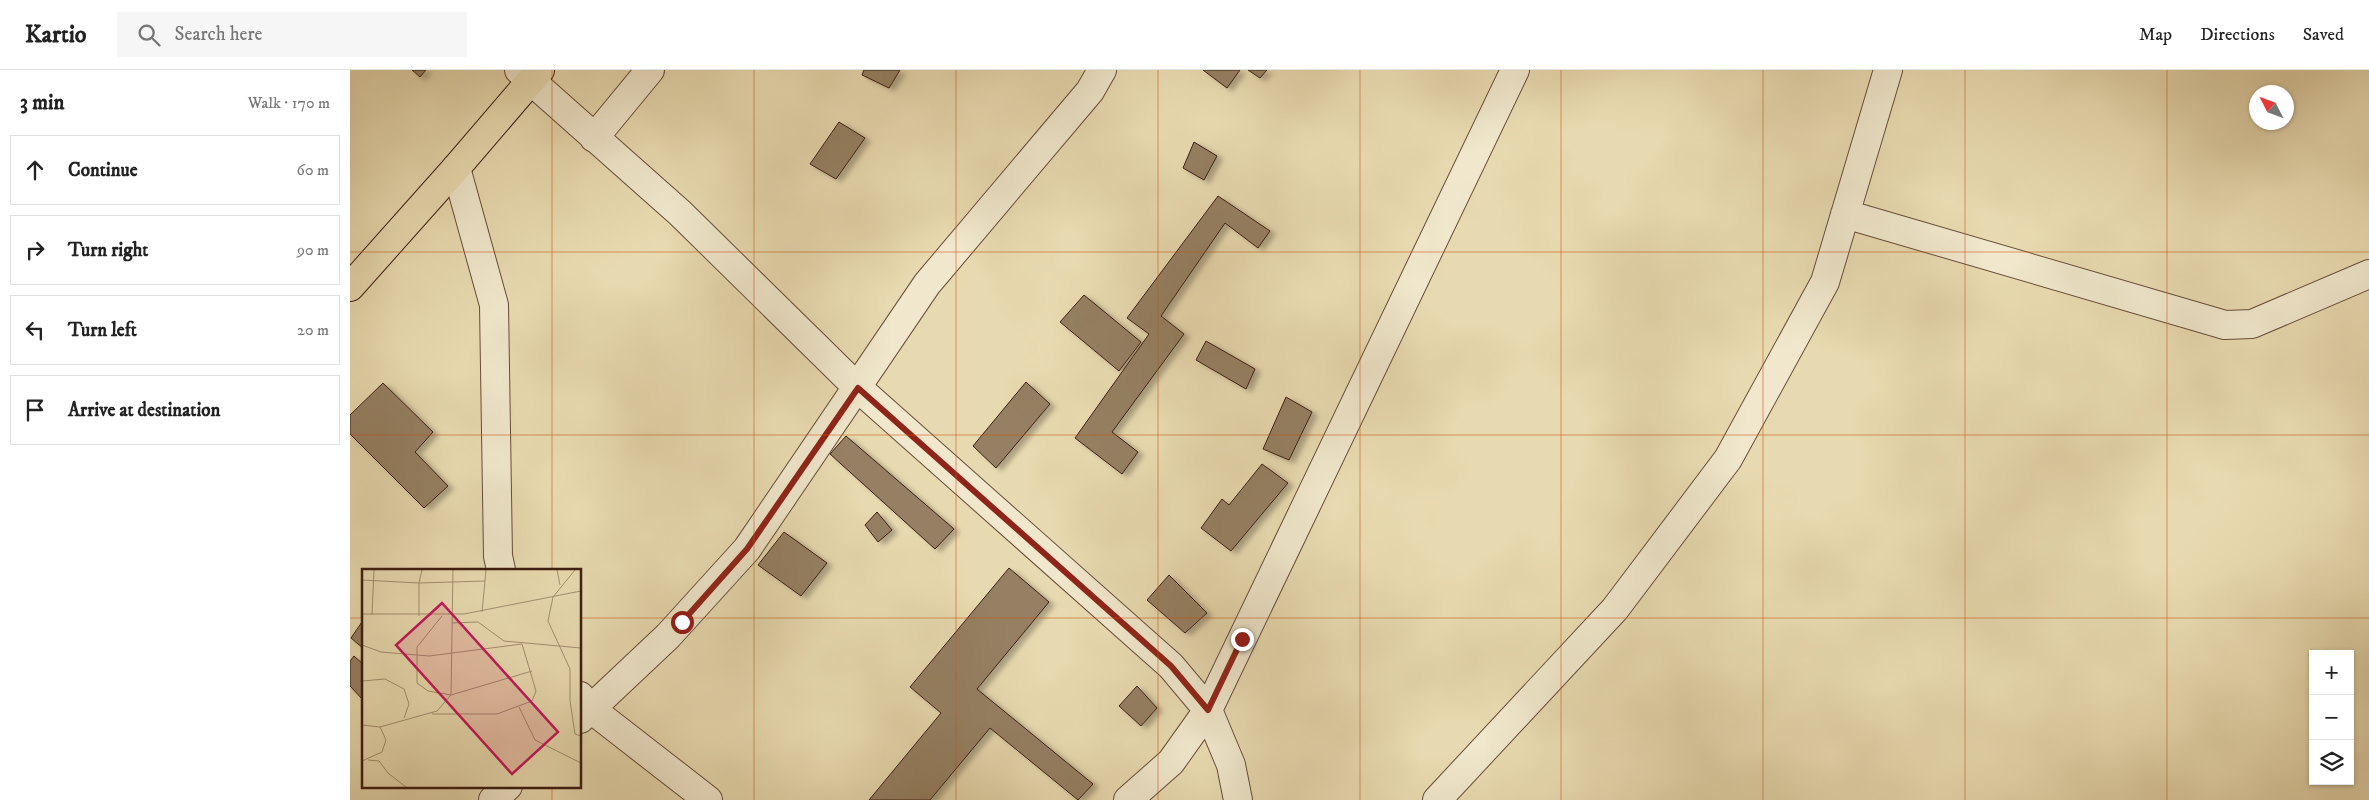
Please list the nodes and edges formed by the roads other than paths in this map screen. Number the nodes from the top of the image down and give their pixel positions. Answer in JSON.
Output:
{"nodes":[{"id":1,"x":650,"y":70,"type":"edge"},
{"id":2,"x":1102,"y":70,"type":"edge"},
{"id":3,"x":1515,"y":70,"type":"edge"},
{"id":4,"x":1888,"y":70,"type":"edge"},
{"id":5,"x":530,"y":74,"type":"edge"},
{"id":6,"x":594,"y":138,"type":"junction"},
{"id":7,"x":456,"y":168,"type":"junction"},
{"id":8,"x":1845,"y":214,"type":"junction"},
{"id":9,"x":2369,"y":274,"type":"edge"},
{"id":10,"x":350,"y":287,"type":"edge"},
{"id":11,"x":858,"y":388,"type":"junction"},
{"id":12,"x":501,"y":569,"type":"edge"},
{"id":13,"x":584,"y":708,"type":"edge"},
{"id":14,"x":1208,"y":710,"type":"junction"},
{"id":15,"x":506,"y":788,"type":"edge"},
{"id":16,"x":493,"y":800,"type":"edge"},
{"id":17,"x":708,"y":800,"type":"edge"},
{"id":18,"x":1128,"y":800,"type":"edge"},
{"id":19,"x":1238,"y":800,"type":"edge"},
{"id":20,"x":1437,"y":800,"type":"edge"}],
"edges":[{"from":1,"to":6,"type":"street"},
{"from":2,"to":11,"type":"street"},
{"from":3,"to":14,"type":"street"},
{"from":4,"to":8,"type":"street"},
{"from":5,"to":6,"type":"street"},
{"from":5,"to":7,"type":"highway"},
{"from":6,"to":11,"type":"street"},
{"from":7,"to":10,"type":"highway"},
{"from":7,"to":12,"type":"street"},
{"from":8,"to":9,"type":"street"},
{"from":8,"to":20,"type":"street"},
{"from":11,"to":13,"type":"street"},
{"from":11,"to":14,"type":"street"},
{"from":13,"to":17,"type":"street"},
{"from":14,"to":18,"type":"street"},
{"from":14,"to":19,"type":"street"},
{"from":15,"to":16,"type":"street"}]}
